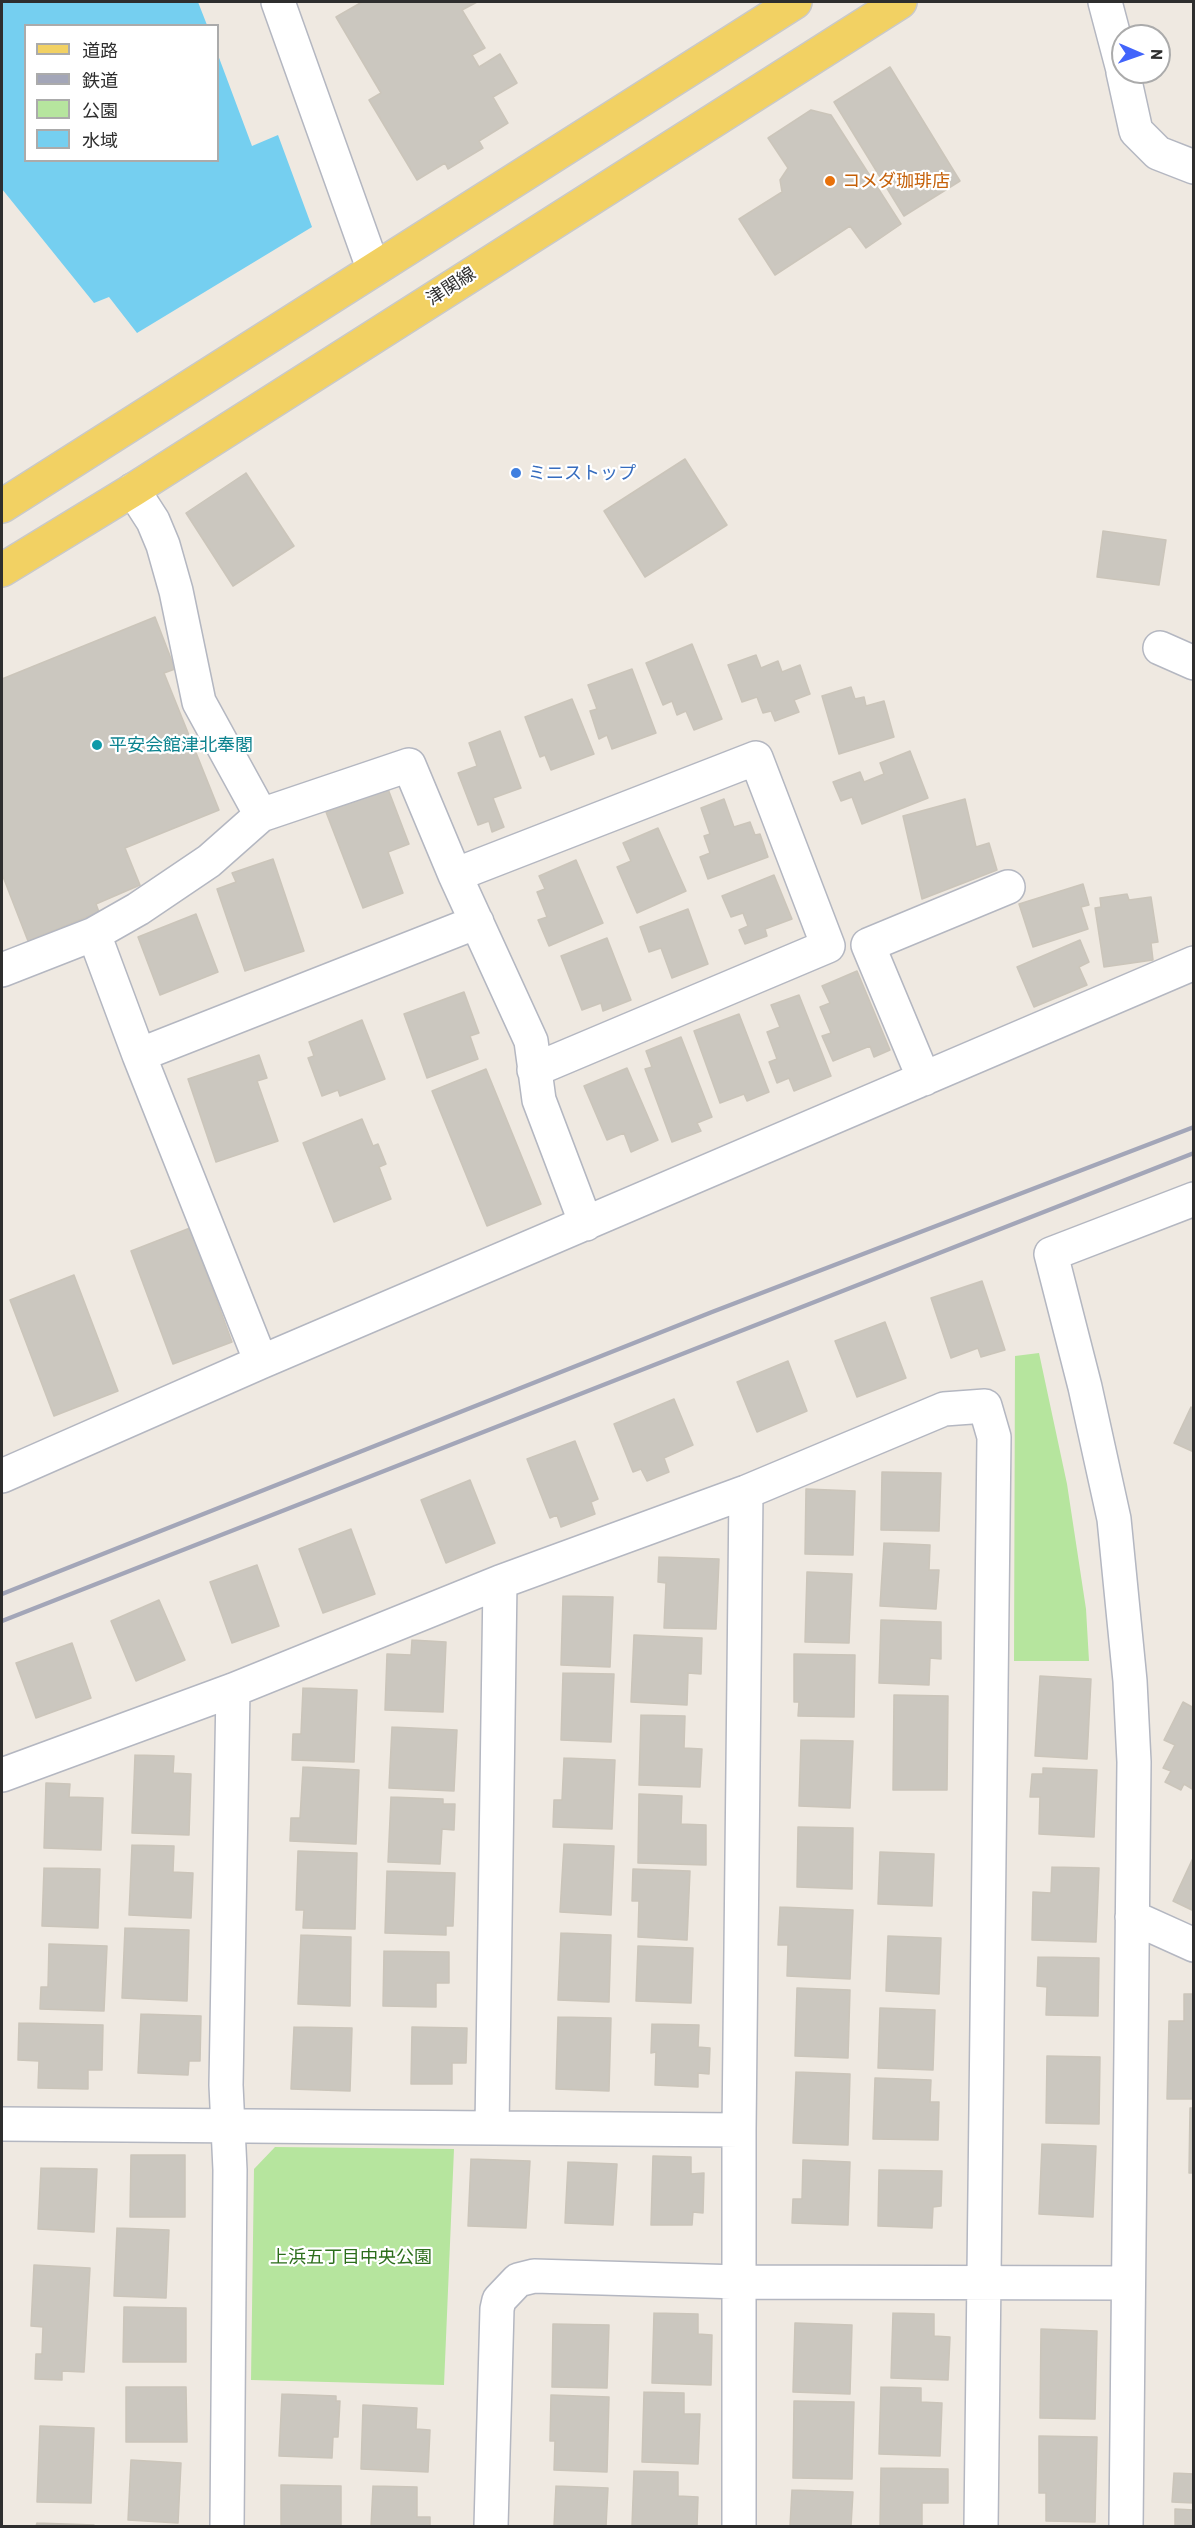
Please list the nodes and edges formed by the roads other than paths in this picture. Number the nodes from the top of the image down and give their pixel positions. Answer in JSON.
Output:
{"nodes":[{"id":1,"x":278,"y":2,"type":"edge"},
{"id":2,"x":795,"y":2,"type":"edge"},
{"id":3,"x":900,"y":2,"type":"edge"},
{"id":4,"x":1105,"y":2,"type":"edge"},
{"id":5,"x":1111,"y":25,"type":"edge"},
{"id":6,"x":1126,"y":84,"type":"edge"},
{"id":7,"x":1194,"y":167,"type":"edge"},
{"id":8,"x":373,"y":268,"type":"junction"},
{"id":9,"x":133,"y":490,"type":"junction"},
{"id":10,"x":2,"y":506,"type":"edge"},
{"id":11,"x":2,"y":570,"type":"edge"},
{"id":12,"x":1160,"y":648,"type":"dead end"},
{"id":13,"x":1194,"y":663,"type":"edge"},
{"id":14,"x":261,"y":815,"type":"junction"},
{"id":15,"x":455,"y":875,"type":"junction"},
{"id":16,"x":1008,"y":887,"type":"dead end"},
{"id":17,"x":477,"y":922,"type":"junction"},
{"id":18,"x":94,"y":934,"type":"junction"},
{"id":19,"x":1194,"y":963,"type":"edge"},
{"id":20,"x":2,"y":970,"type":"edge"},
{"id":21,"x":139,"y":1055,"type":"junction"},
{"id":22,"x":534,"y":1070,"type":"junction"},
{"id":23,"x":924,"y":1079,"type":"junction"},
{"id":24,"x":1194,"y":1199,"type":"edge"},
{"id":25,"x":586,"y":1224,"type":"junction"},
{"id":26,"x":261,"y":1362,"type":"junction"},
{"id":27,"x":2,"y":1476,"type":"edge"},
{"id":28,"x":746,"y":1492,"type":"junction"},
{"id":29,"x":500,"y":1582,"type":"junction"},
{"id":30,"x":233,"y":1690,"type":"junction"},
{"id":31,"x":2,"y":1775,"type":"edge"},
{"id":32,"x":1132,"y":1917,"type":"junction"},
{"id":33,"x":1194,"y":1945,"type":"edge"},
{"id":34,"x":2,"y":2124,"type":"edge"},
{"id":35,"x":228,"y":2127,"type":"junction"},
{"id":36,"x":492,"y":2128,"type":"junction"},
{"id":37,"x":739,"y":2130,"type":"junction"},
{"id":38,"x":982,"y":2281,"type":"junction"},
{"id":39,"x":740,"y":2282,"type":"junction"},
{"id":40,"x":1128,"y":2283,"type":"junction"},
{"id":41,"x":227,"y":2526,"type":"edge"},
{"id":42,"x":491,"y":2526,"type":"edge"},
{"id":43,"x":738,"y":2526,"type":"edge"},
{"id":44,"x":981,"y":2526,"type":"edge"},
{"id":45,"x":1126,"y":2526,"type":"edge"}],
"edges":[{"from":1,"to":8,"type":"street"},
{"from":2,"to":8,"type":"main road"},
{"from":3,"to":9,"type":"main road","name":"津関線"},
{"from":4,"to":5,"type":"street"},
{"from":6,"to":7,"type":"street"},
{"from":8,"to":10,"type":"main road"},
{"from":9,"to":11,"type":"main road","name":"津関線"},
{"from":9,"to":14,"type":"street"},
{"from":12,"to":13,"type":"street"},
{"from":14,"to":15,"type":"street"},
{"from":14,"to":18,"type":"street"},
{"from":15,"to":17,"type":"street"},
{"from":15,"to":22,"type":"street"},
{"from":16,"to":23,"type":"street"},
{"from":17,"to":21,"type":"street"},
{"from":17,"to":22,"type":"street"},
{"from":18,"to":20,"type":"street"},
{"from":18,"to":21,"type":"street"},
{"from":19,"to":23,"type":"street"},
{"from":21,"to":26,"type":"street"},
{"from":22,"to":25,"type":"street"},
{"from":23,"to":25,"type":"street"},
{"from":24,"to":32,"type":"street"},
{"from":25,"to":26,"type":"street"},
{"from":26,"to":27,"type":"street"},
{"from":28,"to":29,"type":"street"},
{"from":28,"to":37,"type":"street"},
{"from":28,"to":38,"type":"street"},
{"from":29,"to":30,"type":"street"},
{"from":29,"to":36,"type":"street"},
{"from":30,"to":31,"type":"street"},
{"from":30,"to":35,"type":"street"},
{"from":32,"to":33,"type":"street"},
{"from":32,"to":40,"type":"street"},
{"from":34,"to":35,"type":"street"},
{"from":35,"to":36,"type":"street"},
{"from":35,"to":41,"type":"street"},
{"from":36,"to":37,"type":"street"},
{"from":37,"to":39,"type":"street"},
{"from":38,"to":39,"type":"street"},
{"from":38,"to":40,"type":"street"},
{"from":38,"to":44,"type":"street"},
{"from":39,"to":42,"type":"street"},
{"from":39,"to":43,"type":"street"},
{"from":40,"to":45,"type":"street"}]}
